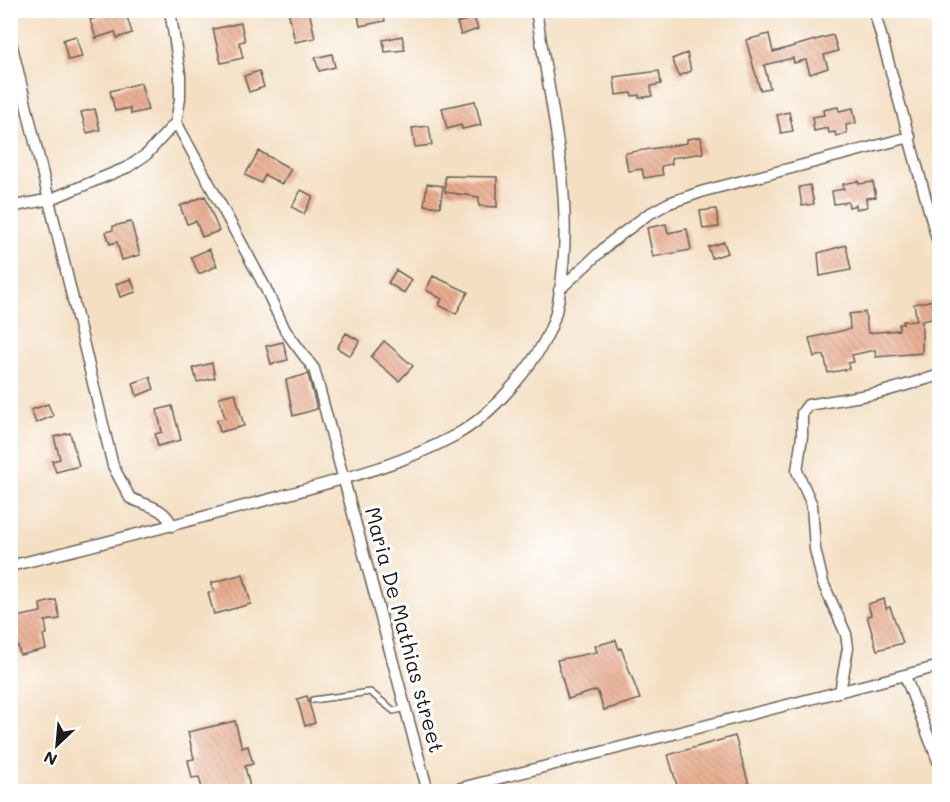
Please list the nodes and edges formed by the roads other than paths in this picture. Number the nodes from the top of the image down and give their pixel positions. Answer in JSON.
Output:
{"nodes":[{"id":1,"x":170,"y":10,"type":"edge"},
{"id":2,"x":536,"y":10,"type":"edge"},
{"id":3,"x":874,"y":10,"type":"edge"},
{"id":4,"x":10,"y":38,"type":"edge"},
{"id":5,"x":176,"y":122,"type":"junction"},
{"id":6,"x":910,"y":137,"type":"junction"},
{"id":7,"x":51,"y":199,"type":"junction"},
{"id":8,"x":10,"y":207,"type":"edge"},
{"id":9,"x":939,"y":250,"type":"edge"},
{"id":10,"x":559,"y":290,"type":"junction"},
{"id":11,"x":939,"y":375,"type":"edge"},
{"id":12,"x":342,"y":479,"type":"junction"},
{"id":13,"x":172,"y":526,"type":"junction"},
{"id":14,"x":10,"y":566,"type":"edge"},
{"id":15,"x":939,"y":666,"type":"edge"},
{"id":16,"x":905,"y":676,"type":"junction"},
{"id":17,"x":840,"y":692,"type":"junction"},
{"id":18,"x":313,"y":700,"type":"dead end"},
{"id":19,"x":406,"y":708,"type":"junction"},
{"id":20,"x":939,"y":766,"type":"edge"},
{"id":21,"x":428,"y":792,"type":"edge"},
{"id":22,"x":445,"y":792,"type":"edge"}],
"edges":[{"from":1,"to":5,"type":"street"},
{"from":2,"to":10,"type":"street"},
{"from":3,"to":6,"type":"street"},
{"from":4,"to":7,"type":"street"},
{"from":5,"to":7,"type":"street"},
{"from":5,"to":12,"type":"street","name":"Maria De Mathias street"},
{"from":6,"to":9,"type":"street"},
{"from":6,"to":10,"type":"street"},
{"from":7,"to":8,"type":"street"},
{"from":7,"to":13,"type":"street"},
{"from":10,"to":12,"type":"street"},
{"from":11,"to":17,"type":"street"},
{"from":12,"to":13,"type":"street"},
{"from":12,"to":19,"type":"street","name":"Maria De Mathias street"},
{"from":13,"to":14,"type":"street"},
{"from":15,"to":16,"type":"street"},
{"from":16,"to":17,"type":"street"},
{"from":16,"to":20,"type":"street"},
{"from":17,"to":22,"type":"street"},
{"from":18,"to":19,"type":"lane"},
{"from":19,"to":21,"type":"street","name":"Maria De Mathias street"}]}
